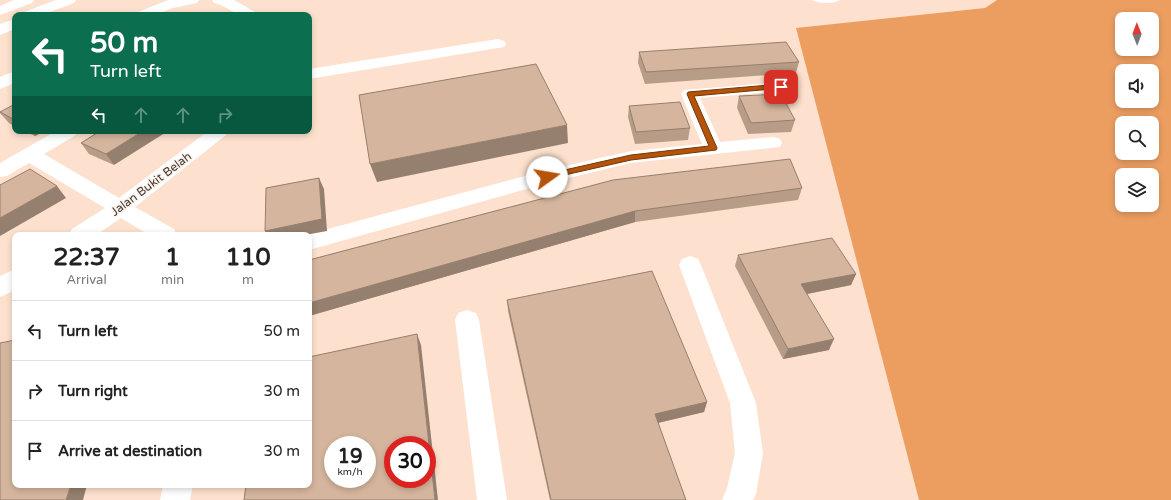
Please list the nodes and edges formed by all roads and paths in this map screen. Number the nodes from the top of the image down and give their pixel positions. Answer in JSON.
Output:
{"nodes":[{"id":1,"x":27,"y":0,"type":"edge"},
{"id":2,"x":69,"y":0,"type":"edge"},
{"id":3,"x":192,"y":0,"type":"edge"},
{"id":4,"x":219,"y":0,"type":"edge"},
{"id":5,"x":816,"y":0,"type":"edge"},
{"id":6,"x":836,"y":0,"type":"edge"},
{"id":7,"x":0,"y":11,"type":"edge"},
{"id":8,"x":37,"y":12,"type":"edge"},
{"id":9,"x":150,"y":12,"type":"edge"},
{"id":10,"x":244,"y":12,"type":"edge"},
{"id":11,"x":12,"y":24,"type":"edge"},
{"id":12,"x":0,"y":30,"type":"edge"},
{"id":13,"x":498,"y":44,"type":"dead end"},
{"id":14,"x":312,"y":74,"type":"edge"},
{"id":15,"x":12,"y":78,"type":"edge"},
{"id":16,"x":0,"y":84,"type":"edge"},
{"id":17,"x":781,"y":87,"type":"dead end"},
{"id":18,"x":65,"y":134,"type":"edge"},
{"id":19,"x":216,"y":134,"type":"edge"},
{"id":20,"x":773,"y":143,"type":"dead end"},
{"id":21,"x":713,"y":148,"type":"junction"},
{"id":22,"x":30,"y":154,"type":"junction"},
{"id":23,"x":0,"y":171,"type":"edge"},
{"id":24,"x":120,"y":208,"type":"junction"},
{"id":25,"x":84,"y":232,"type":"edge"},
{"id":26,"x":161,"y":232,"type":"edge"},
{"id":27,"x":312,"y":241,"type":"edge"},
{"id":28,"x":690,"y":265,"type":"dead end"},
{"id":29,"x":12,"y":280,"type":"edge"},
{"id":30,"x":0,"y":288,"type":"edge"},
{"id":31,"x":467,"y":320,"type":"dead end"},
{"id":32,"x":177,"y":488,"type":"edge"},
{"id":33,"x":175,"y":500,"type":"edge"},
{"id":34,"x":492,"y":500,"type":"edge"},
{"id":35,"x":737,"y":500,"type":"edge"}],
"edges":[{"from":1,"to":7,"type":"main road"},
{"from":2,"to":8,"type":"main road"},
{"from":3,"to":9,"type":"main road"},
{"from":4,"to":10,"type":"main road"},
{"from":5,"to":6,"type":"lane"},
{"from":11,"to":12,"type":"main road"},
{"from":13,"to":14,"type":"main road"},
{"from":15,"to":16,"type":"main road"},
{"from":17,"to":21,"type":"main road"},
{"from":18,"to":22,"type":"main road"},
{"from":19,"to":24,"type":"main road","name":"Jalan Bukit Belah"},
{"from":20,"to":21,"type":"main road"},
{"from":21,"to":27,"type":"main road"},
{"from":22,"to":23,"type":"main road"},
{"from":22,"to":24,"type":"main road"},
{"from":24,"to":25,"type":"main road","name":"Jalan Bukit Belah"},
{"from":24,"to":26,"type":"main road"},
{"from":28,"to":35,"type":"main road"},
{"from":29,"to":30,"type":"main road"},
{"from":31,"to":34,"type":"main road"},
{"from":32,"to":33,"type":"main road"}]}
